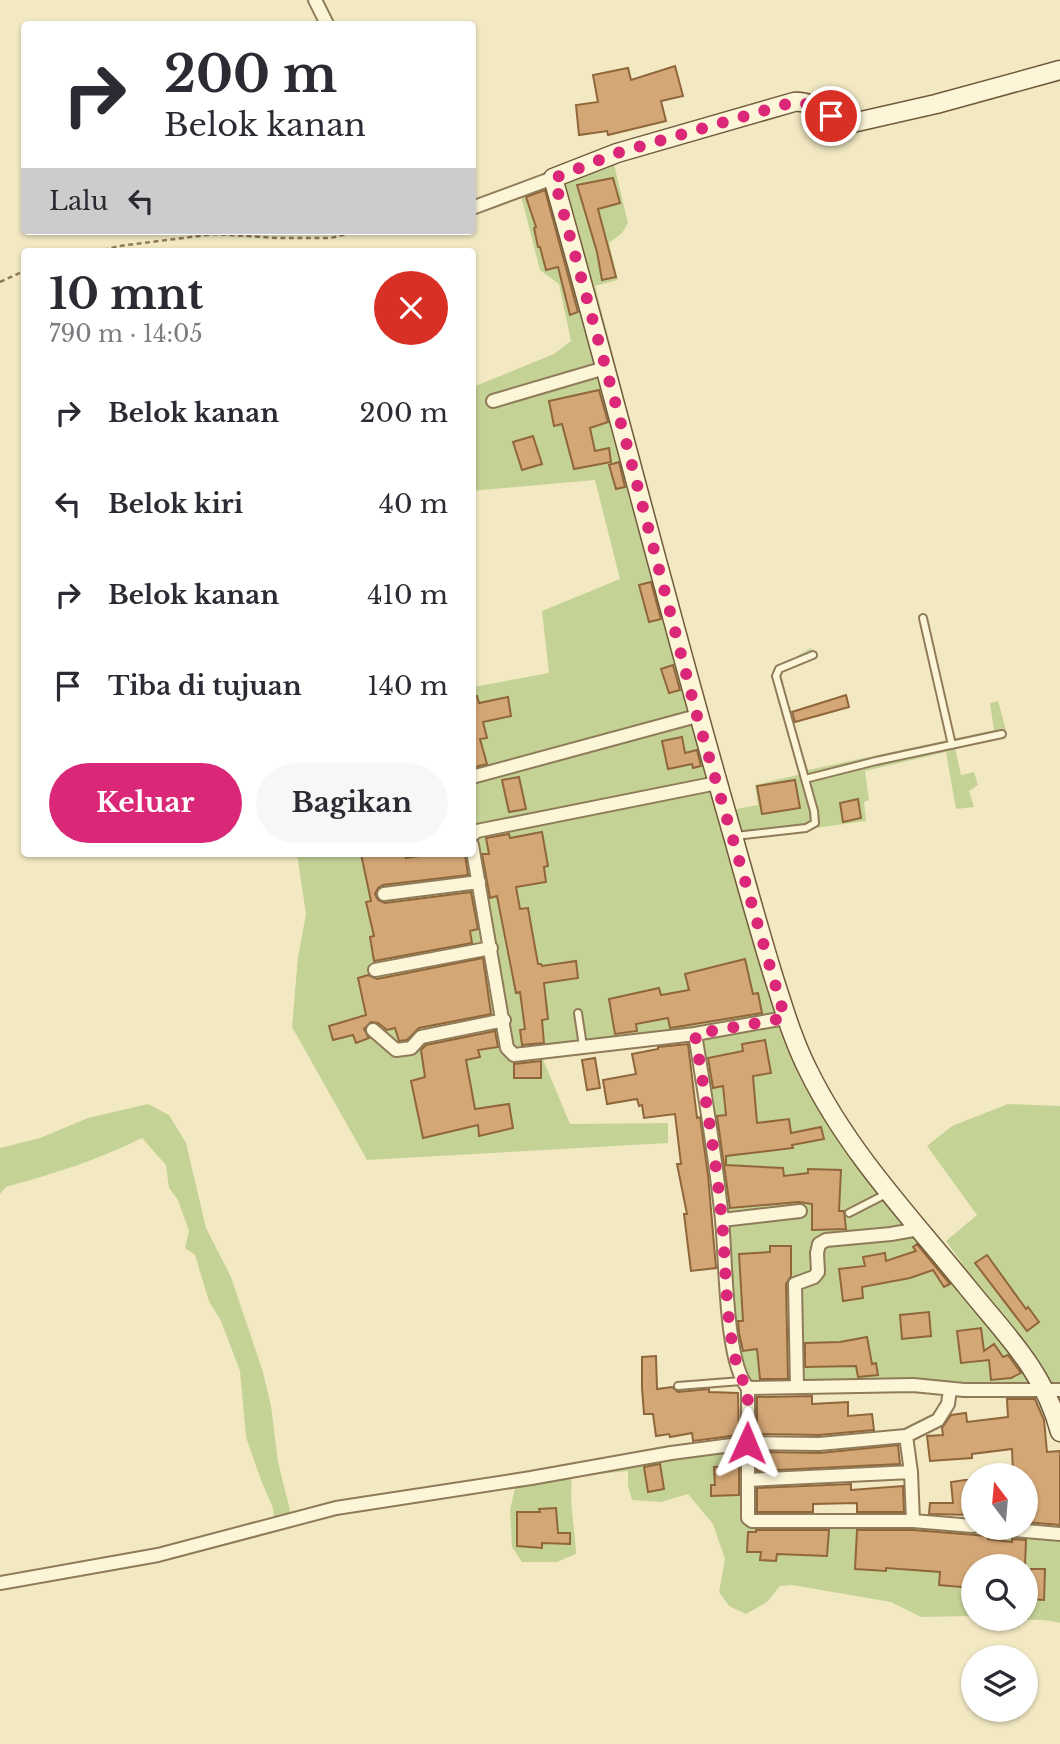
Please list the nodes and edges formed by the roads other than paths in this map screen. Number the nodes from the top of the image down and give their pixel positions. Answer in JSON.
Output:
{"nodes":[{"id":1,"x":316,"y":0,"type":"edge"},
{"id":2,"x":326,"y":21,"type":"edge"},
{"id":3,"x":1060,"y":70,"type":"edge"},
{"id":4,"x":554,"y":178,"type":"junction"},
{"id":5,"x":476,"y":207,"type":"edge"},
{"id":6,"x":606,"y":368,"type":"junction"},
{"id":7,"x":493,"y":401,"type":"dead end"},
{"id":8,"x":923,"y":618,"type":"dead end"},
{"id":9,"x":813,"y":655,"type":"dead end"},
{"id":10,"x":697,"y":716,"type":"junction"},
{"id":11,"x":1002,"y":734,"type":"dead end"},
{"id":12,"x":952,"y":745,"type":"junction"},
{"id":13,"x":476,"y":775,"type":"edge"},
{"id":14,"x":805,"y":779,"type":"junction"},
{"id":15,"x":717,"y":783,"type":"junction"},
{"id":16,"x":476,"y":832,"type":"edge"},
{"id":17,"x":733,"y":836,"type":"junction"},
{"id":18,"x":474,"y":857,"type":"edge"},
{"id":19,"x":479,"y":882,"type":"junction"},
{"id":20,"x":384,"y":894,"type":"dead end"},
{"id":21,"x":491,"y":948,"type":"junction"},
{"id":22,"x":375,"y":970,"type":"dead end"},
{"id":23,"x":579,"y":1013,"type":"dead end"},
{"id":24,"x":785,"y":1018,"type":"junction"},
{"id":25,"x":504,"y":1020,"type":"junction"},
{"id":26,"x":373,"y":1030,"type":"dead end"},
{"id":27,"x":695,"y":1034,"type":"junction"},
{"id":28,"x":584,"y":1048,"type":"junction"},
{"id":29,"x":888,"y":1193,"type":"junction"},
{"id":30,"x":800,"y":1211,"type":"dead end"},
{"id":31,"x":849,"y":1213,"type":"dead end"},
{"id":32,"x":722,"y":1220,"type":"junction"},
{"id":33,"x":919,"y":1229,"type":"junction"},
{"id":34,"x":744,"y":1385,"type":"junction"},
{"id":35,"x":678,"y":1386,"type":"dead end"},
{"id":36,"x":797,"y":1387,"type":"junction"},
{"id":37,"x":950,"y":1389,"type":"junction"},
{"id":38,"x":1054,"y":1391,"type":"edge"},
{"id":39,"x":1060,"y":1432,"type":"edge"},
{"id":40,"x":906,"y":1436,"type":"junction"},
{"id":41,"x":747,"y":1443,"type":"junction"},
{"id":42,"x":911,"y":1472,"type":"junction"},
{"id":43,"x":748,"y":1480,"type":"junction"},
{"id":44,"x":913,"y":1521,"type":"junction"},
{"id":45,"x":961,"y":1525,"type":"edge"},
{"id":46,"x":1038,"y":1532,"type":"edge"},
{"id":47,"x":1060,"y":1534,"type":"edge"},
{"id":48,"x":0,"y":1583,"type":"edge"}],
"edges":[{"from":1,"to":2,"type":"street"},
{"from":3,"to":4,"type":"street"},
{"from":4,"to":5,"type":"street"},
{"from":4,"to":6,"type":"street"},
{"from":6,"to":7,"type":"street"},
{"from":6,"to":10,"type":"street"},
{"from":8,"to":12,"type":"lane"},
{"from":9,"to":14,"type":"lane"},
{"from":10,"to":13,"type":"street"},
{"from":10,"to":15,"type":"street"},
{"from":11,"to":12,"type":"lane"},
{"from":12,"to":14,"type":"lane"},
{"from":14,"to":17,"type":"lane"},
{"from":15,"to":16,"type":"street"},
{"from":15,"to":17,"type":"street"},
{"from":17,"to":24,"type":"street"},
{"from":18,"to":19,"type":"street"},
{"from":19,"to":20,"type":"street"},
{"from":19,"to":21,"type":"street"},
{"from":21,"to":22,"type":"street"},
{"from":21,"to":25,"type":"street"},
{"from":23,"to":28,"type":"lane"},
{"from":24,"to":27,"type":"street"},
{"from":24,"to":29,"type":"street"},
{"from":25,"to":26,"type":"street"},
{"from":25,"to":28,"type":"street"},
{"from":27,"to":28,"type":"street"},
{"from":27,"to":32,"type":"street"},
{"from":29,"to":31,"type":"lane"},
{"from":29,"to":33,"type":"street"},
{"from":30,"to":32,"type":"street"},
{"from":32,"to":34,"type":"street"},
{"from":33,"to":36,"type":"street"},
{"from":33,"to":38,"type":"street"},
{"from":34,"to":35,"type":"lane"},
{"from":34,"to":36,"type":"street"},
{"from":34,"to":41,"type":"street"},
{"from":36,"to":37,"type":"street"},
{"from":37,"to":38,"type":"street"},
{"from":37,"to":40,"type":"street"},
{"from":38,"to":39,"type":"street"},
{"from":40,"to":41,"type":"street"},
{"from":40,"to":42,"type":"street"},
{"from":41,"to":43,"type":"street"},
{"from":41,"to":48,"type":"street"},
{"from":42,"to":43,"type":"street"},
{"from":42,"to":44,"type":"street"},
{"from":43,"to":44,"type":"street"},
{"from":44,"to":45,"type":"street"},
{"from":46,"to":47,"type":"street"}]}
